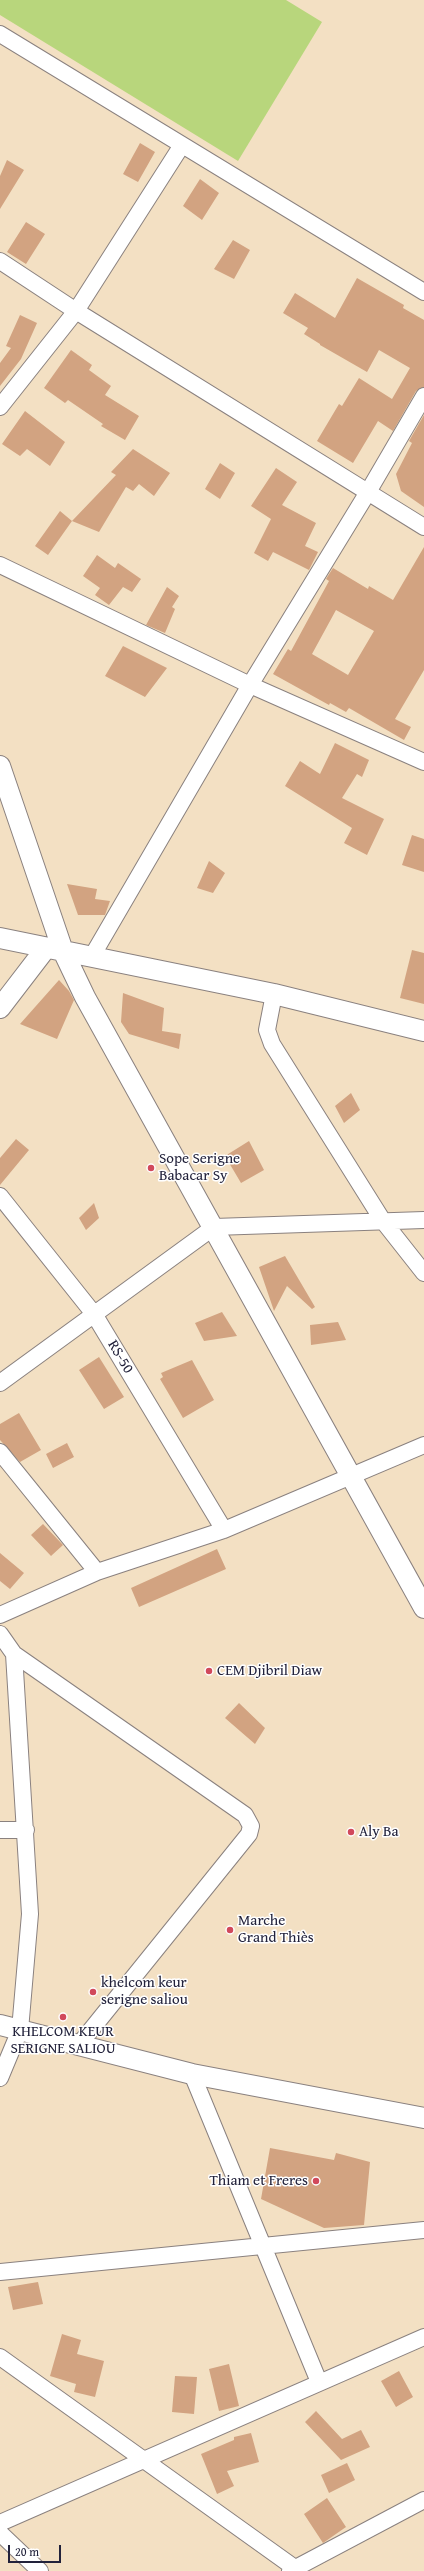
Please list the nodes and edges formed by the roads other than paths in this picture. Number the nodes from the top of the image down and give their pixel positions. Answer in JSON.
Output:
{"nodes":[{"id":1,"x":0,"y":34,"type":"edge"},
{"id":2,"x":182,"y":145,"type":"junction"},
{"id":3,"x":0,"y":261,"type":"edge"},
{"id":4,"x":424,"y":292,"type":"edge"},
{"id":5,"x":76,"y":311,"type":"junction"},
{"id":6,"x":424,"y":396,"type":"edge"},
{"id":7,"x":0,"y":407,"type":"edge"},
{"id":8,"x":368,"y":492,"type":"junction"},
{"id":9,"x":424,"y":527,"type":"edge"},
{"id":10,"x":0,"y":565,"type":"edge"},
{"id":11,"x":250,"y":684,"type":"junction"},
{"id":12,"x":424,"y":762,"type":"edge"},
{"id":13,"x":0,"y":766,"type":"edge"},
{"id":14,"x":0,"y":938,"type":"edge"},
{"id":15,"x":54,"y":949,"type":"junction"},
{"id":16,"x":91,"y":958,"type":"junction"},
{"id":17,"x":274,"y":994,"type":"junction"},
{"id":18,"x":0,"y":1008,"type":"edge"},
{"id":19,"x":423,"y":1032,"type":"edge"},
{"id":20,"x":0,"y":1196,"type":"edge"},
{"id":21,"x":424,"y":1220,"type":"edge"},
{"id":22,"x":383,"y":1221,"type":"junction"},
{"id":23,"x":214,"y":1227,"type":"junction"},
{"id":24,"x":424,"y":1273,"type":"edge"},
{"id":25,"x":94,"y":1314,"type":"junction"},
{"id":26,"x":0,"y":1383,"type":"edge"},
{"id":27,"x":424,"y":1445,"type":"edge"},
{"id":28,"x":0,"y":1452,"type":"edge"},
{"id":29,"x":352,"y":1477,"type":"junction"},
{"id":30,"x":224,"y":1530,"type":"junction"},
{"id":31,"x":96,"y":1572,"type":"junction"},
{"id":32,"x":424,"y":1607,"type":"edge"},
{"id":33,"x":0,"y":1615,"type":"edge"},
{"id":34,"x":0,"y":1634,"type":"edge"},
{"id":35,"x":14,"y":1654,"type":"junction"},
{"id":36,"x":0,"y":1830,"type":"edge"},
{"id":37,"x":26,"y":1830,"type":"junction"},
{"id":38,"x":0,"y":2025,"type":"edge"},
{"id":39,"x":20,"y":2030,"type":"junction"},
{"id":40,"x":78,"y":2046,"type":"junction"},
{"id":41,"x":192,"y":2074,"type":"junction"},
{"id":42,"x":0,"y":2078,"type":"edge"},
{"id":43,"x":424,"y":2118,"type":"edge"},
{"id":44,"x":424,"y":2230,"type":"edge"},
{"id":45,"x":263,"y":2246,"type":"junction"},
{"id":46,"x":0,"y":2272,"type":"edge"},
{"id":47,"x":424,"y":2337,"type":"edge"},
{"id":48,"x":0,"y":2357,"type":"edge"},
{"id":49,"x":319,"y":2382,"type":"junction"},
{"id":50,"x":142,"y":2459,"type":"junction"},
{"id":51,"x":424,"y":2500,"type":"edge"},
{"id":52,"x":0,"y":2523,"type":"edge"},
{"id":53,"x":0,"y":2532,"type":"edge"},
{"id":54,"x":295,"y":2570,"type":"edge"},
{"id":55,"x":40,"y":2571,"type":"edge"}],
"edges":[{"from":1,"to":2,"type":"street"},
{"from":2,"to":4,"type":"street"},
{"from":2,"to":5,"type":"street"},
{"from":3,"to":5,"type":"street"},
{"from":5,"to":7,"type":"street"},
{"from":5,"to":8,"type":"street"},
{"from":6,"to":8,"type":"street"},
{"from":8,"to":9,"type":"street"},
{"from":8,"to":11,"type":"street"},
{"from":10,"to":11,"type":"street"},
{"from":11,"to":12,"type":"street"},
{"from":11,"to":16,"type":"street"},
{"from":13,"to":15,"type":"street"},
{"from":14,"to":15,"type":"street"},
{"from":15,"to":16,"type":"street"},
{"from":15,"to":18,"type":"street"},
{"from":15,"to":23,"type":"street"},
{"from":16,"to":17,"type":"street"},
{"from":17,"to":19,"type":"street"},
{"from":17,"to":22,"type":"street"},
{"from":20,"to":25,"type":"street","name":"RS-50"},
{"from":21,"to":22,"type":"street"},
{"from":22,"to":23,"type":"street"},
{"from":22,"to":24,"type":"street"},
{"from":23,"to":25,"type":"street"},
{"from":23,"to":29,"type":"street"},
{"from":25,"to":26,"type":"street"},
{"from":25,"to":30,"type":"street","name":"RS-50"},
{"from":27,"to":29,"type":"street"},
{"from":28,"to":31,"type":"street"},
{"from":29,"to":30,"type":"street"},
{"from":29,"to":32,"type":"street"},
{"from":30,"to":31,"type":"street"},
{"from":31,"to":33,"type":"street"},
{"from":34,"to":35,"type":"street"},
{"from":35,"to":37,"type":"street"},
{"from":35,"to":40,"type":"street"},
{"from":36,"to":37,"type":"street"},
{"from":37,"to":39,"type":"street"},
{"from":38,"to":39,"type":"street"},
{"from":39,"to":40,"type":"street"},
{"from":39,"to":42,"type":"street"},
{"from":40,"to":41,"type":"street"},
{"from":41,"to":43,"type":"street"},
{"from":41,"to":45,"type":"street"},
{"from":44,"to":45,"type":"street"},
{"from":45,"to":46,"type":"street"},
{"from":45,"to":49,"type":"street"},
{"from":47,"to":49,"type":"street"},
{"from":48,"to":50,"type":"street"},
{"from":49,"to":50,"type":"street"},
{"from":50,"to":52,"type":"street"},
{"from":50,"to":54,"type":"street"},
{"from":51,"to":54,"type":"street"},
{"from":53,"to":55,"type":"street"}]}
